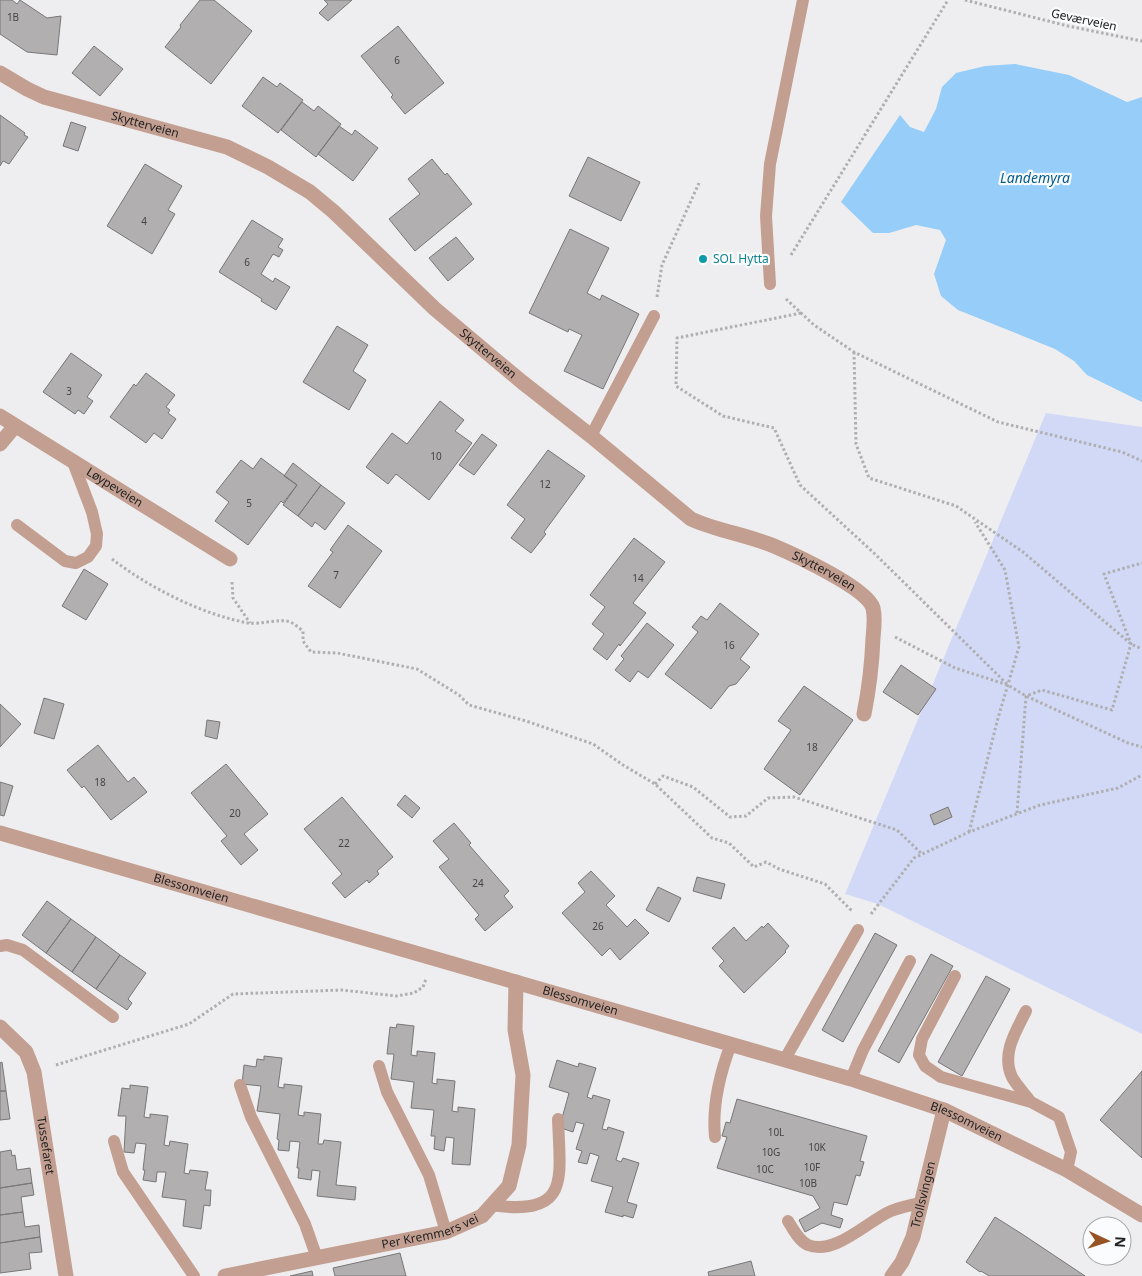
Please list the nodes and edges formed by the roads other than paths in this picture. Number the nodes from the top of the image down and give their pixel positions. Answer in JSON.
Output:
{"nodes":[{"id":1,"x":803,"y":0,"type":"edge"},
{"id":2,"x":0,"y":72,"type":"edge"},
{"id":3,"x":770,"y":284,"type":"road end"},
{"id":4,"x":654,"y":316,"type":"road end"},
{"id":5,"x":0,"y":416,"type":"edge"},
{"id":6,"x":15,"y":426,"type":"junction"},
{"id":7,"x":591,"y":436,"type":"junction"},
{"id":8,"x":0,"y":444,"type":"edge"},
{"id":9,"x":73,"y":462,"type":"junction"},
{"id":10,"x":17,"y":525,"type":"dead end"},
{"id":11,"x":230,"y":559,"type":"road end"},
{"id":12,"x":864,"y":714,"type":"dead end"},
{"id":13,"x":0,"y":833,"type":"edge"},
{"id":14,"x":858,"y":930,"type":"road end"},
{"id":15,"x":0,"y":946,"type":"edge"},
{"id":16,"x":910,"y":961,"type":"dead end"},
{"id":17,"x":955,"y":976,"type":"dead end"},
{"id":18,"x":516,"y":982,"type":"junction"},
{"id":19,"x":1026,"y":1011,"type":"dead end"},
{"id":20,"x":113,"y":1017,"type":"dead end"},
{"id":21,"x":0,"y":1027,"type":"edge"},
{"id":22,"x":731,"y":1044,"type":"junction"},
{"id":23,"x":786,"y":1059,"type":"junction"},
{"id":24,"x":379,"y":1066,"type":"dead end"},
{"id":25,"x":851,"y":1079,"type":"junction"},
{"id":26,"x":240,"y":1085,"type":"dead end"},
{"id":27,"x":1031,"y":1102,"type":"junction"},
{"id":28,"x":944,"y":1110,"type":"junction"},
{"id":29,"x":558,"y":1119,"type":"dead end"},
{"id":30,"x":715,"y":1137,"type":"dead end"},
{"id":31,"x":114,"y":1141,"type":"dead end"},
{"id":32,"x":1067,"y":1170,"type":"junction"},
{"id":33,"x":921,"y":1203,"type":"junction"},
{"id":34,"x":491,"y":1205,"type":"junction"},
{"id":35,"x":1142,"y":1214,"type":"edge"},
{"id":36,"x":788,"y":1222,"type":"dead end"},
{"id":37,"x":446,"y":1232,"type":"junction"},
{"id":38,"x":318,"y":1258,"type":"junction"},
{"id":39,"x":66,"y":1276,"type":"edge"},
{"id":40,"x":194,"y":1276,"type":"edge"},
{"id":41,"x":225,"y":1276,"type":"edge"},
{"id":42,"x":892,"y":1276,"type":"edge"}],
"edges":[{"from":1,"to":3,"type":"lane"},
{"from":2,"to":7,"type":"street","name":"Skytterveien"},
{"from":4,"to":7,"type":"lane"},
{"from":5,"to":6,"type":"street","name":"Løypeveien"},
{"from":6,"to":8,"type":"street"},
{"from":6,"to":9,"type":"street","name":"Løypeveien"},
{"from":7,"to":12,"type":"street","name":"Skytterveien"},
{"from":9,"to":10,"type":"lane"},
{"from":9,"to":11,"type":"street","name":"Løypeveien"},
{"from":13,"to":18,"type":"street","name":"Blessomveien"},
{"from":14,"to":23,"type":"lane"},
{"from":15,"to":20,"type":"lane"},
{"from":16,"to":25,"type":"lane"},
{"from":17,"to":27,"type":"lane"},
{"from":18,"to":22,"type":"street","name":"Blessomveien"},
{"from":18,"to":34,"type":"street","name":"Per Kremmers vei"},
{"from":19,"to":27,"type":"lane"},
{"from":21,"to":39,"type":"street","name":"Tussefaret"},
{"from":22,"to":23,"type":"street","name":"Blessomveien"},
{"from":22,"to":30,"type":"lane"},
{"from":23,"to":25,"type":"street","name":"Blessomveien"},
{"from":24,"to":37,"type":"lane"},
{"from":25,"to":28,"type":"street","name":"Blessomveien"},
{"from":26,"to":38,"type":"lane"},
{"from":27,"to":32,"type":"lane"},
{"from":28,"to":32,"type":"street","name":"Blessomveien"},
{"from":28,"to":33,"type":"street","name":"Trollsvingen"},
{"from":29,"to":34,"type":"lane"},
{"from":31,"to":40,"type":"lane"},
{"from":32,"to":35,"type":"street","name":"Blessomveien"},
{"from":33,"to":36,"type":"lane"},
{"from":33,"to":42,"type":"street","name":"Trollsvingen"},
{"from":34,"to":37,"type":"street","name":"Per Kremmers vei"},
{"from":37,"to":38,"type":"street","name":"Per Kremmers vei"},
{"from":38,"to":41,"type":"street","name":"Per Kremmers vei"}]}
